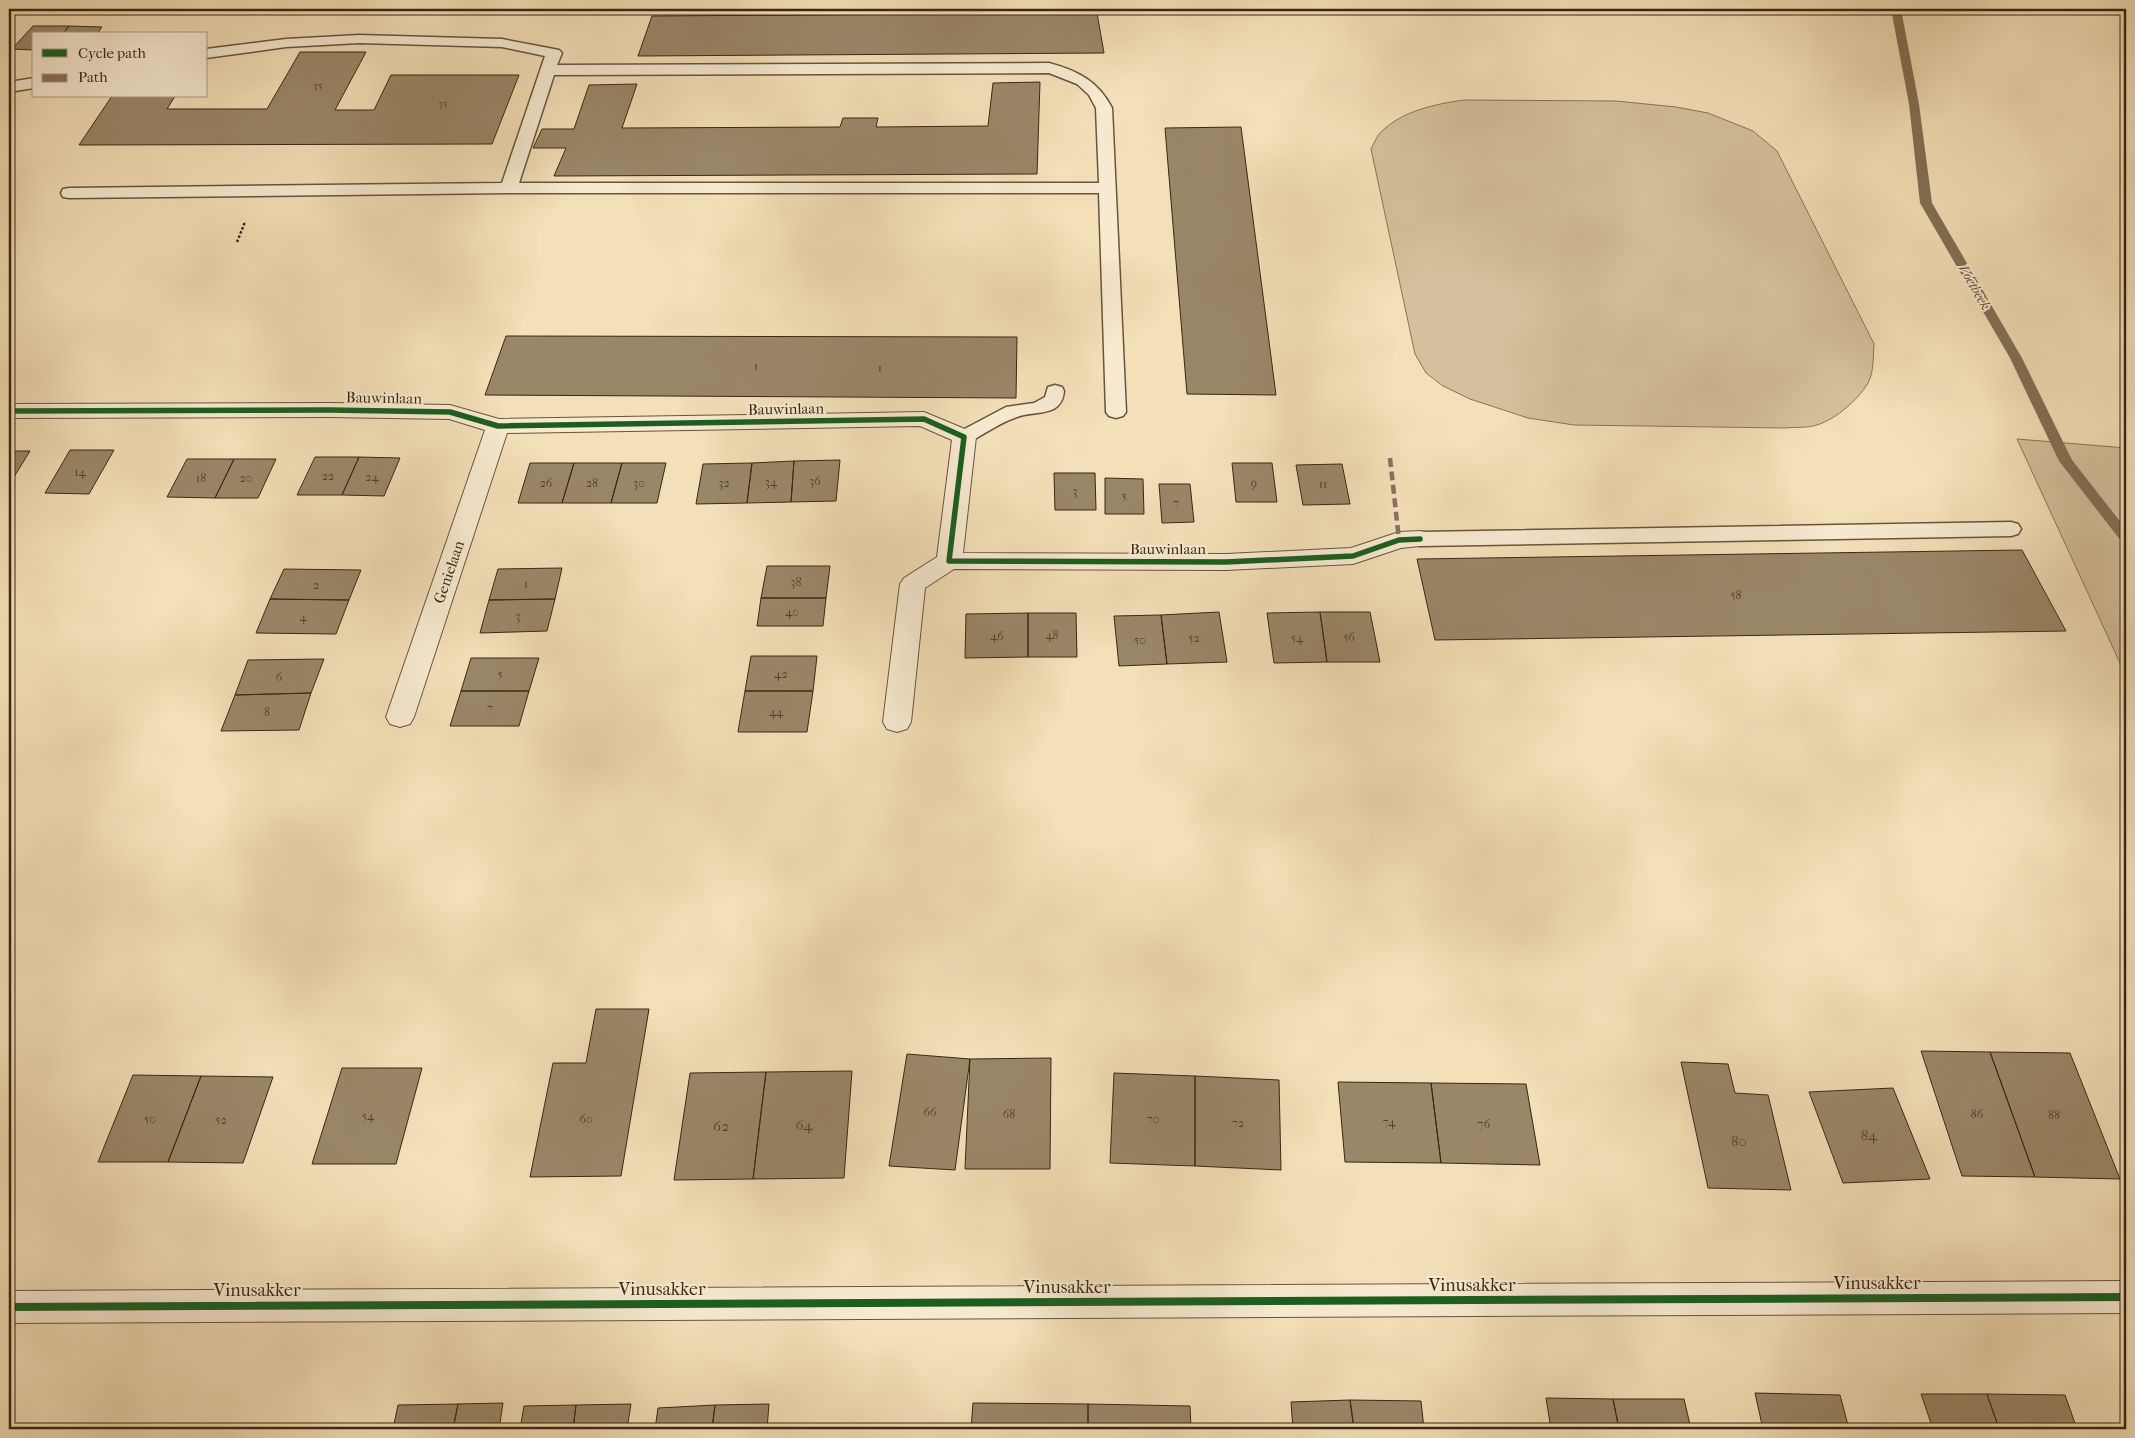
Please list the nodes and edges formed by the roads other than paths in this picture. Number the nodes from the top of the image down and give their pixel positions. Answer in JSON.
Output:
{"nodes":[{"id":1,"x":208,"y":54,"type":"edge"},
{"id":2,"x":548,"y":70,"type":"junction"},
{"id":3,"x":32,"y":82,"type":"edge"},
{"id":4,"x":9,"y":87,"type":"edge"},
{"id":5,"x":509,"y":188,"type":"junction"},
{"id":6,"x":1107,"y":188,"type":"junction"},
{"id":7,"x":68,"y":192,"type":"dead end"},
{"id":8,"x":1056,"y":391,"type":"dead end"},
{"id":9,"x":9,"y":411,"type":"edge"},
{"id":10,"x":1116,"y":412,"type":"dead end"},
{"id":11,"x":498,"y":426,"type":"junction"},
{"id":12,"x":964,"y":437,"type":"junction"},
{"id":13,"x":2011,"y":529,"type":"dead end"},
{"id":14,"x":1420,"y":539,"type":"joint"},
{"id":15,"x":949,"y":561,"type":"junction"},
{"id":16,"x":400,"y":718,"type":"dead end"},
{"id":17,"x":898,"y":722,"type":"dead end"},
{"id":18,"x":2126,"y":1297,"type":"edge"},
{"id":19,"x":9,"y":1307,"type":"edge"}],
"edges":[{"from":1,"to":2,"type":"lane"},
{"from":2,"to":5,"type":"lane"},
{"from":2,"to":6,"type":"lane"},
{"from":3,"to":4,"type":"lane"},
{"from":5,"to":6,"type":"lane"},
{"from":5,"to":7,"type":"lane"},
{"from":6,"to":10,"type":"lane"},
{"from":8,"to":12,"type":"lane"},
{"from":9,"to":11,"type":"street","name":"Bauwinlaan"},
{"from":11,"to":12,"type":"street","name":"Bauwinlaan"},
{"from":11,"to":16,"type":"street","name":"Genielaan"},
{"from":12,"to":15,"type":"street"},
{"from":13,"to":14,"type":"lane"},
{"from":14,"to":15,"type":"street","name":"Bauwinlaan"},
{"from":15,"to":17,"type":"street"},
{"from":18,"to":19,"type":"street","name":"Vinusakker"}]}
